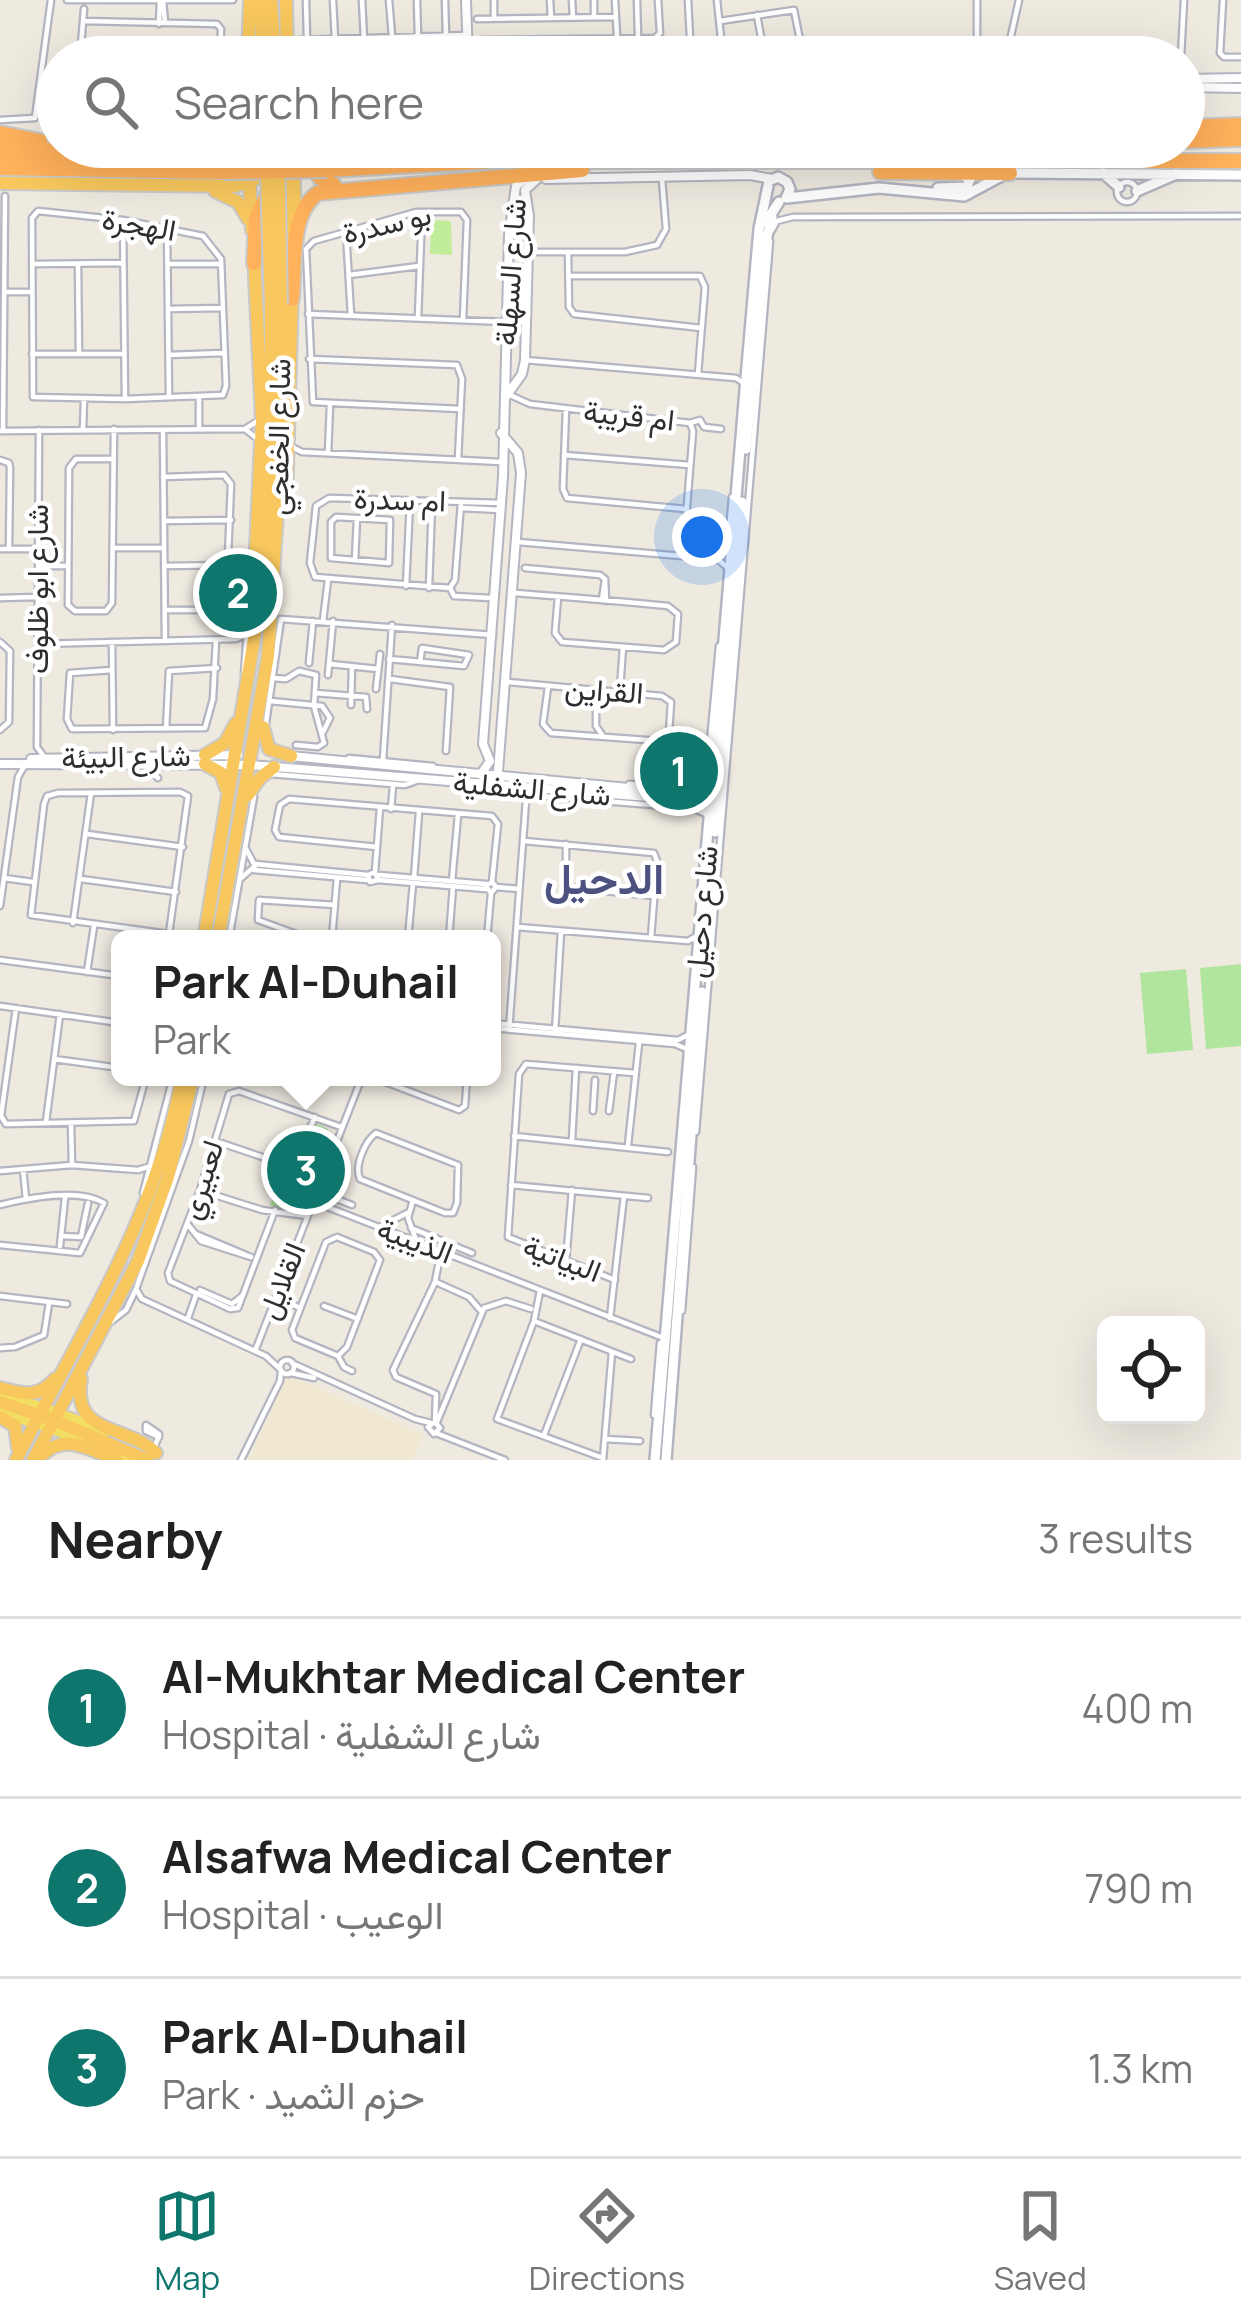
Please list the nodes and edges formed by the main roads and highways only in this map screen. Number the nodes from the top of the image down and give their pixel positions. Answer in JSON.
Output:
{"nodes":[{"id":1,"x":250,"y":0,"type":"edge"},
{"id":2,"x":260,"y":0,"type":"edge"},
{"id":3,"x":271,"y":0,"type":"edge"},
{"id":4,"x":286,"y":0,"type":"edge"},
{"id":5,"x":249,"y":36,"type":"edge"},
{"id":6,"x":262,"y":36,"type":"edge"},
{"id":7,"x":274,"y":36,"type":"edge"},
{"id":8,"x":287,"y":36,"type":"edge"},
{"id":9,"x":1241,"y":125,"type":"edge"},
{"id":10,"x":1205,"y":126,"type":"edge"},
{"id":11,"x":1241,"y":140,"type":"edge"},
{"id":12,"x":1205,"y":141,"type":"edge"},
{"id":13,"x":4,"y":145,"type":"edge"},
{"id":14,"x":36,"y":145,"type":"edge"},
{"id":15,"x":36,"y":147,"type":"edge"},
{"id":16,"x":36,"y":147,"type":"edge"},
{"id":17,"x":1205,"y":161,"type":"edge"},
{"id":18,"x":1241,"y":161,"type":"edge"},
{"id":19,"x":141,"y":168,"type":"edge"},
{"id":20,"x":235,"y":168,"type":"edge"},
{"id":21,"x":248,"y":168,"type":"edge"},
{"id":22,"x":265,"y":168,"type":"edge"},
{"id":23,"x":275,"y":168,"type":"edge"},
{"id":24,"x":280,"y":168,"type":"edge"},
{"id":25,"x":282,"y":168,"type":"edge"},
{"id":26,"x":285,"y":168,"type":"edge"},
{"id":27,"x":299,"y":168,"type":"edge"},
{"id":28,"x":327,"y":168,"type":"edge"},
{"id":29,"x":338,"y":168,"type":"edge"},
{"id":30,"x":591,"y":168,"type":"edge"},
{"id":31,"x":857,"y":168,"type":"edge"},
{"id":32,"x":944,"y":172,"type":"junction"},
{"id":33,"x":971,"y":172,"type":"junction"},
{"id":34,"x":1098,"y":172,"type":"junction"},
{"id":35,"x":1010,"y":173,"type":"junction"},
{"id":36,"x":1178,"y":173,"type":"junction"},
{"id":37,"x":1241,"y":175,"type":"edge"},
{"id":38,"x":1,"y":182,"type":"edge"},
{"id":39,"x":248,"y":182,"type":"junction"},
{"id":40,"x":787,"y":182,"type":"junction"},
{"id":41,"x":380,"y":185,"type":"junction"},
{"id":42,"x":190,"y":187,"type":"junction"},
{"id":43,"x":768,"y":187,"type":"junction"},
{"id":44,"x":1119,"y":187,"type":"road end"},
{"id":45,"x":944,"y":189,"type":"junction"},
{"id":46,"x":850,"y":190,"type":"junction"},
{"id":47,"x":1136,"y":195,"type":"road end"},
{"id":48,"x":783,"y":200,"type":"junction"},
{"id":49,"x":252,"y":232,"type":"junction"},
{"id":50,"x":289,"y":244,"type":"junction"},
{"id":51,"x":763,"y":252,"type":"junction"},
{"id":52,"x":254,"y":263,"type":"junction"},
{"id":53,"x":275,"y":303,"type":"junction"},
{"id":54,"x":757,"y":310,"type":"junction"},
{"id":55,"x":255,"y":440,"type":"road end"},
{"id":56,"x":261,"y":461,"type":"junction"},
{"id":57,"x":736,"y":498,"type":"junction"},
{"id":58,"x":728,"y":548,"type":"road end"},
{"id":59,"x":262,"y":585,"type":"junction"},
{"id":60,"x":272,"y":607,"type":"junction"},
{"id":61,"x":279,"y":625,"type":"road end"},
{"id":62,"x":248,"y":641,"type":"junction"},
{"id":63,"x":268,"y":656,"type":"junction"},
{"id":64,"x":737,"y":656,"type":"road end"},
{"id":65,"x":728,"y":684,"type":"junction"},
{"id":66,"x":266,"y":698,"type":"junction"},
{"id":67,"x":714,"y":703,"type":"road end"},
{"id":68,"x":245,"y":706,"type":"junction"},
{"id":69,"x":717,"y":716,"type":"junction"},
{"id":70,"x":293,"y":751,"type":"road end"},
{"id":71,"x":205,"y":759,"type":"junction"},
{"id":72,"x":242,"y":760,"type":"junction"},
{"id":73,"x":274,"y":767,"type":"road end"},
{"id":74,"x":711,"y":803,"type":"junction"},
{"id":75,"x":235,"y":804,"type":"junction"},
{"id":76,"x":704,"y":842,"type":"road end"},
{"id":77,"x":705,"y":867,"type":"junction"},
{"id":78,"x":698,"y":896,"type":"road end"},
{"id":79,"x":217,"y":930,"type":"edge"},
{"id":80,"x":218,"y":930,"type":"edge"},
{"id":81,"x":218,"y":930,"type":"edge"},
{"id":82,"x":694,"y":942,"type":"junction"},
{"id":83,"x":698,"y":966,"type":"junction"},
{"id":84,"x":689,"y":1069,"type":"junction"},
{"id":85,"x":177,"y":1086,"type":"edge"},
{"id":86,"x":191,"y":1086,"type":"edge"},
{"id":87,"x":701,"y":1088,"type":"road end"},
{"id":88,"x":134,"y":1234,"type":"junction"},
{"id":89,"x":138,"y":1261,"type":"junction"},
{"id":90,"x":671,"y":1278,"type":"junction"},
{"id":91,"x":137,"y":1285,"type":"road end"},
{"id":92,"x":664,"y":1300,"type":"road end"},
{"id":93,"x":100,"y":1301,"type":"junction"},
{"id":94,"x":661,"y":1337,"type":"road end"},
{"id":95,"x":82,"y":1368,"type":"junction"},
{"id":96,"x":668,"y":1368,"type":"junction"},
{"id":97,"x":0,"y":1402,"type":"edge"},
{"id":98,"x":47,"y":1417,"type":"junction"},
{"id":99,"x":153,"y":1450,"type":"edge"},
{"id":100,"x":25,"y":1460,"type":"edge"},
{"id":101,"x":118,"y":1460,"type":"edge"},
{"id":102,"x":128,"y":1460,"type":"edge"},
{"id":103,"x":171,"y":1460,"type":"edge"},
{"id":104,"x":653,"y":1460,"type":"edge"},
{"id":105,"x":666,"y":1460,"type":"edge"}],
"edges":[{"from":1,"to":5,"type":"highway"},
{"from":2,"to":6,"type":"highway"},
{"from":3,"to":7,"type":"highway"},
{"from":4,"to":8,"type":"highway"},
{"from":9,"to":10,"type":"highway"},
{"from":11,"to":12,"type":"highway"},
{"from":13,"to":14,"type":"highway"},
{"from":13,"to":15,"type":"highway"},
{"from":13,"to":16,"type":"highway"},
{"from":17,"to":18,"type":"highway"},
{"from":19,"to":38,"type":"highway"},
{"from":20,"to":42,"type":"highway"},
{"from":21,"to":39,"type":"highway"},
{"from":22,"to":39,"type":"highway"},
{"from":23,"to":52,"type":"highway"},
{"from":24,"to":53,"type":"highway","name":"شارع الخفجي","bridge":true},
{"from":25,"to":50,"type":"highway"},
{"from":26,"to":53,"type":"highway"},
{"from":27,"to":28,"type":"highway"},
{"from":29,"to":41,"type":"highway"},
{"from":30,"to":41,"type":"highway"},
{"from":31,"to":32,"type":"highway"},
{"from":32,"to":33,"type":"highway"},
{"from":32,"to":45,"type":"main road"},
{"from":33,"to":35,"type":"highway"},
{"from":33,"to":45,"type":"main road"},
{"from":34,"to":35,"type":"main road"},
{"from":34,"to":36,"type":"main road"},
{"from":34,"to":44,"type":"main road"},
{"from":35,"to":46,"type":"main road"},
{"from":36,"to":37,"type":"main road"},
{"from":36,"to":47,"type":"main road"},
{"from":38,"to":42,"type":"highway"},
{"from":39,"to":42,"type":"highway"},
{"from":39,"to":49,"type":"highway"},
{"from":40,"to":43,"type":"main road"},
{"from":40,"to":45,"type":"main road"},
{"from":40,"to":48,"type":"main road","name":"شارع دحيل"},
{"from":41,"to":53,"type":"highway"},
{"from":42,"to":49,"type":"highway"},
{"from":43,"to":48,"type":"main road"},
{"from":43,"to":54,"type":"main road","name":"شارع دحيل"},
{"from":46,"to":48,"type":"main road"},
{"from":46,"to":51,"type":"main road"},
{"from":48,"to":51,"type":"main road","name":"شارع دحيل"},
{"from":49,"to":52,"type":"highway"},
{"from":50,"to":53,"type":"highway"},
{"from":50,"to":53,"type":"highway"},
{"from":51,"to":54,"type":"main road","name":"شارع دحيل"},
{"from":52,"to":53,"type":"highway"},
{"from":53,"to":56,"type":"highway"},
{"from":53,"to":59,"type":"highway","name":"شارع الخفجي"},
{"from":53,"to":60,"type":"highway","name":"شارع الخفجي"},
{"from":53,"to":60,"type":"highway"},
{"from":54,"to":57,"type":"main road","name":"شارع دحيل"},
{"from":54,"to":65,"type":"main road","name":"شارع دحيل"},
{"from":55,"to":56,"type":"highway"},
{"from":56,"to":62,"type":"highway"},
{"from":57,"to":58,"type":"main road"},
{"from":57,"to":69,"type":"main road","name":"شارع دحيل"},
{"from":59,"to":62,"type":"highway","name":"شارع الخفجي"},
{"from":59,"to":72,"type":"highway"},
{"from":60,"to":63,"type":"highway","name":"شارع الخفجي"},
{"from":61,"to":63,"type":"highway"},
{"from":62,"to":68,"type":"highway","name":"شارع الخفجي"},
{"from":63,"to":66,"type":"highway","name":"شارع الخفجي"},
{"from":64,"to":65,"type":"main road"},
{"from":65,"to":74,"type":"main road","name":"شارع دحيل"},
{"from":66,"to":70,"type":"highway"},
{"from":66,"to":72,"type":"highway","name":"شارع الخفجي"},
{"from":67,"to":69,"type":"main road"},
{"from":68,"to":71,"type":"highway"},
{"from":68,"to":72,"type":"highway","name":"شارع الخفجي"},
{"from":69,"to":74,"type":"main road","name":"شارع دحيل"},
{"from":71,"to":72,"type":"highway"},
{"from":71,"to":75,"type":"highway"},
{"from":72,"to":75,"type":"highway","name":"شارع الخفجي"},
{"from":72,"to":79,"type":"highway"},
{"from":73,"to":75,"type":"highway"},
{"from":74,"to":74,"type":"main road"},
{"from":74,"to":76,"type":"main road"},
{"from":74,"to":77,"type":"main road","name":"شارع دحيل"},
{"from":74,"to":84,"type":"main road","name":"شارع دحيل"},
{"from":75,"to":80,"type":"highway","name":"شارع الخفجي"},
{"from":75,"to":81,"type":"highway","name":"شارع الخفجي"},
{"from":77,"to":78,"type":"main road"},
{"from":77,"to":82,"type":"main road","name":"شارع دحيل"},
{"from":82,"to":83,"type":"main road","name":"شارع دحيل"},
{"from":82,"to":83,"type":"main road"},
{"from":83,"to":84,"type":"main road","name":"شارع دحيل"},
{"from":84,"to":87,"type":"main road"},
{"from":84,"to":90,"type":"main road","name":"شارع دحيل"},
{"from":84,"to":96,"type":"main road","name":"شارع دحيل"},
{"from":85,"to":88,"type":"highway"},
{"from":86,"to":89,"type":"highway"},
{"from":88,"to":93,"type":"highway"},
{"from":88,"to":98,"type":"highway"},
{"from":89,"to":91,"type":"highway"},
{"from":89,"to":95,"type":"highway"},
{"from":90,"to":92,"type":"main road"},
{"from":90,"to":96,"type":"main road","name":"شارع دحيل"},
{"from":93,"to":97,"type":"highway"},
{"from":93,"to":98,"type":"highway"},
{"from":94,"to":96,"type":"main road"},
{"from":95,"to":98,"type":"highway"},
{"from":95,"to":99,"type":"highway"},
{"from":96,"to":104,"type":"main road","name":"شارع دحيل"},
{"from":96,"to":105,"type":"main road","name":"شارع دحيل"},
{"from":97,"to":98,"type":"main road"},
{"from":97,"to":100,"type":"highway"},
{"from":98,"to":99,"type":"main road"},
{"from":98,"to":100,"type":"highway"},
{"from":98,"to":102,"type":"main road"},
{"from":99,"to":103,"type":"main road"},
{"from":100,"to":101,"type":"highway"}]}
